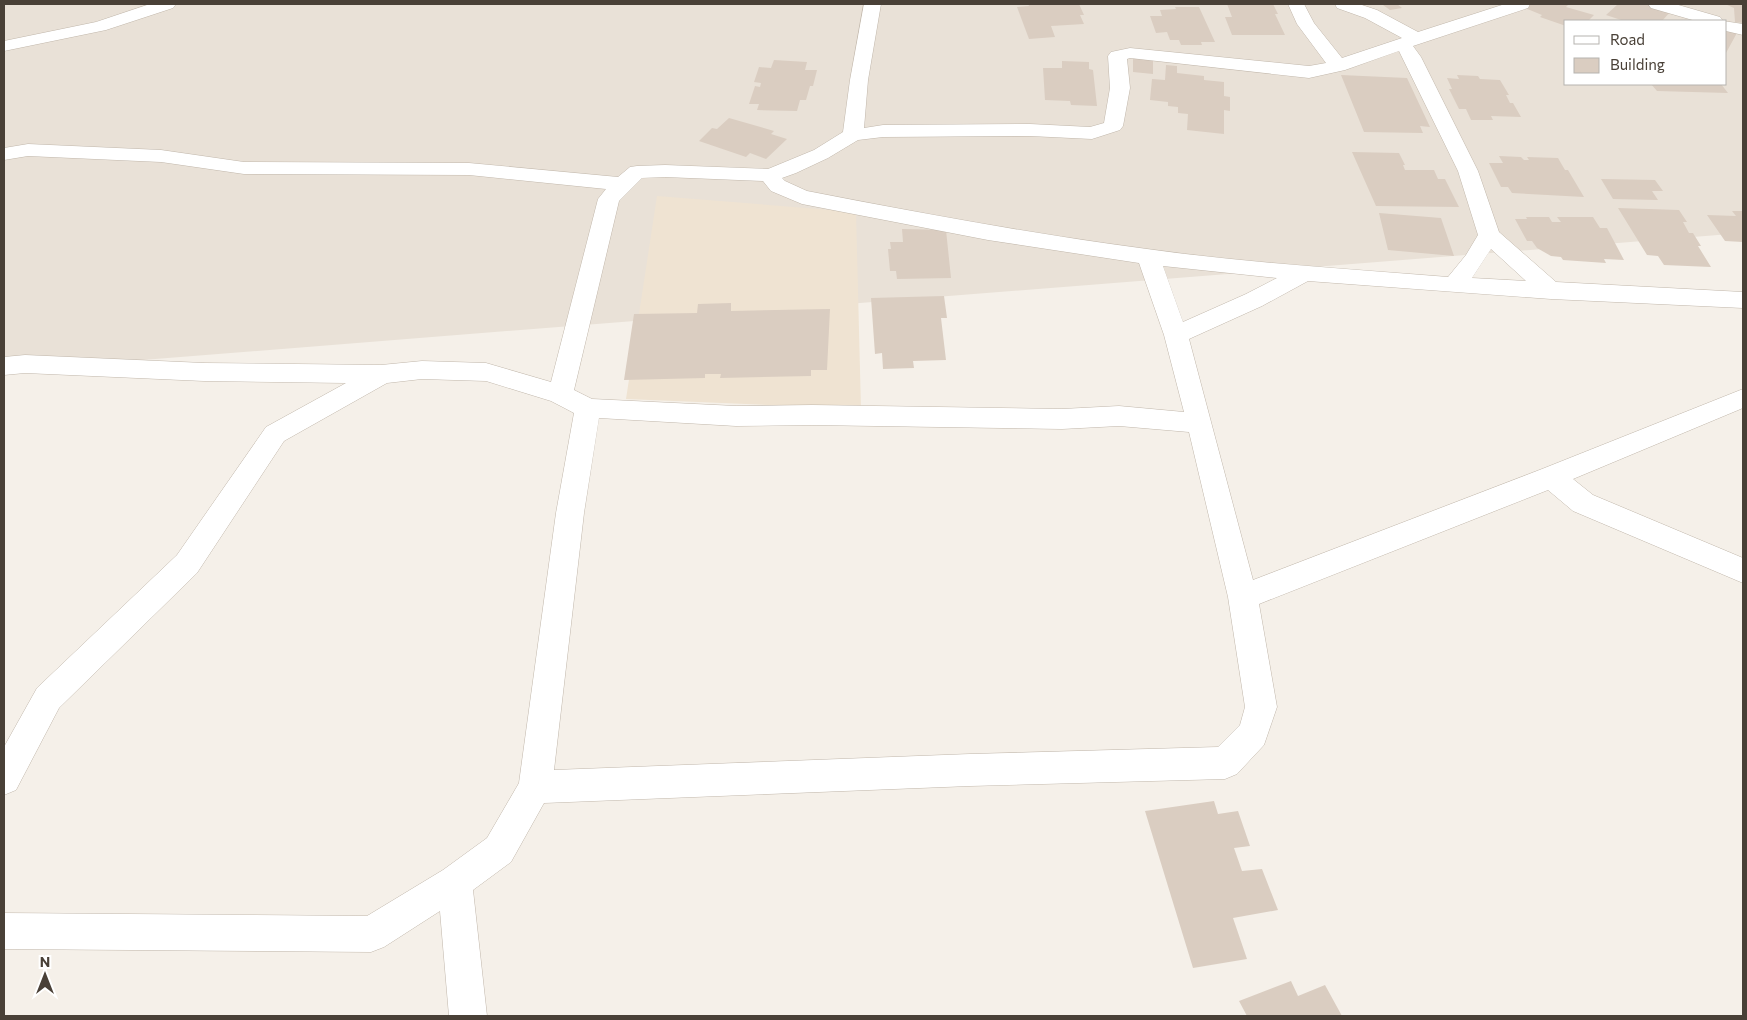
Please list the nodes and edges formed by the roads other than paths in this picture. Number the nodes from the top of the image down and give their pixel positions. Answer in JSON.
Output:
{"nodes":[{"id":1,"x":167,"y":4,"type":"edge"},
{"id":2,"x":872,"y":4,"type":"edge"},
{"id":3,"x":1296,"y":4,"type":"edge"},
{"id":4,"x":1344,"y":4,"type":"edge"},
{"id":5,"x":1522,"y":4,"type":"edge"},
{"id":6,"x":1657,"y":4,"type":"edge"},
{"id":7,"x":1676,"y":16,"type":"edge"},
{"id":8,"x":1706,"y":20,"type":"edge"},
{"id":9,"x":1727,"y":25,"type":"edge"},
{"id":10,"x":1743,"y":30,"type":"edge"},
{"id":11,"x":1410,"y":41,"type":"junction"},
{"id":12,"x":4,"y":46,"type":"edge"},
{"id":13,"x":1338,"y":66,"type":"junction"},
{"id":14,"x":853,"y":135,"type":"junction"},
{"id":15,"x":4,"y":154,"type":"edge"},
{"id":16,"x":769,"y":174,"type":"junction"},
{"id":17,"x":622,"y":184,"type":"junction"},
{"id":18,"x":1489,"y":235,"type":"junction"},
{"id":19,"x":1148,"y":257,"type":"junction"},
{"id":20,"x":1305,"y":274,"type":"junction"},
{"id":21,"x":1454,"y":285,"type":"junction"},
{"id":22,"x":1551,"y":291,"type":"junction"},
{"id":23,"x":1743,"y":300,"type":"edge"},
{"id":24,"x":1176,"y":335,"type":"junction"},
{"id":25,"x":4,"y":366,"type":"edge"},
{"id":26,"x":382,"y":374,"type":"junction"},
{"id":27,"x":1743,"y":398,"type":"edge"},
{"id":28,"x":574,"y":401,"type":"junction"},
{"id":29,"x":1199,"y":424,"type":"junction"},
{"id":30,"x":1552,"y":477,"type":"junction"},
{"id":31,"x":1743,"y":571,"type":"edge"},
{"id":32,"x":1243,"y":597,"type":"junction"},
{"id":33,"x":4,"y":779,"type":"edge"},
{"id":34,"x":534,"y":787,"type":"junction"},
{"id":35,"x":455,"y":882,"type":"junction"},
{"id":36,"x":4,"y":931,"type":"edge"},
{"id":37,"x":468,"y":1016,"type":"edge"}],
"edges":[{"from":1,"to":12,"type":"street"},
{"from":2,"to":14,"type":"street"},
{"from":3,"to":13,"type":"street"},
{"from":4,"to":11,"type":"street"},
{"from":5,"to":11,"type":"street"},
{"from":6,"to":7,"type":"street"},
{"from":7,"to":8,"type":"street"},
{"from":9,"to":10,"type":"street"},
{"from":11,"to":13,"type":"street"},
{"from":11,"to":18,"type":"street"},
{"from":13,"to":14,"type":"street"},
{"from":14,"to":16,"type":"street"},
{"from":15,"to":17,"type":"street"},
{"from":16,"to":17,"type":"street"},
{"from":16,"to":19,"type":"street"},
{"from":17,"to":28,"type":"street"},
{"from":18,"to":21,"type":"street"},
{"from":18,"to":22,"type":"street"},
{"from":19,"to":20,"type":"street"},
{"from":19,"to":24,"type":"street"},
{"from":20,"to":21,"type":"street"},
{"from":20,"to":24,"type":"street"},
{"from":21,"to":22,"type":"street"},
{"from":22,"to":23,"type":"street"},
{"from":24,"to":29,"type":"street"},
{"from":25,"to":26,"type":"street"},
{"from":26,"to":28,"type":"street"},
{"from":26,"to":33,"type":"street"},
{"from":27,"to":30,"type":"street"},
{"from":28,"to":29,"type":"street"},
{"from":28,"to":34,"type":"street"},
{"from":29,"to":32,"type":"street"},
{"from":30,"to":31,"type":"street"},
{"from":30,"to":32,"type":"street"},
{"from":32,"to":34,"type":"street"},
{"from":34,"to":35,"type":"street"},
{"from":35,"to":36,"type":"street"},
{"from":35,"to":37,"type":"street"}]}
